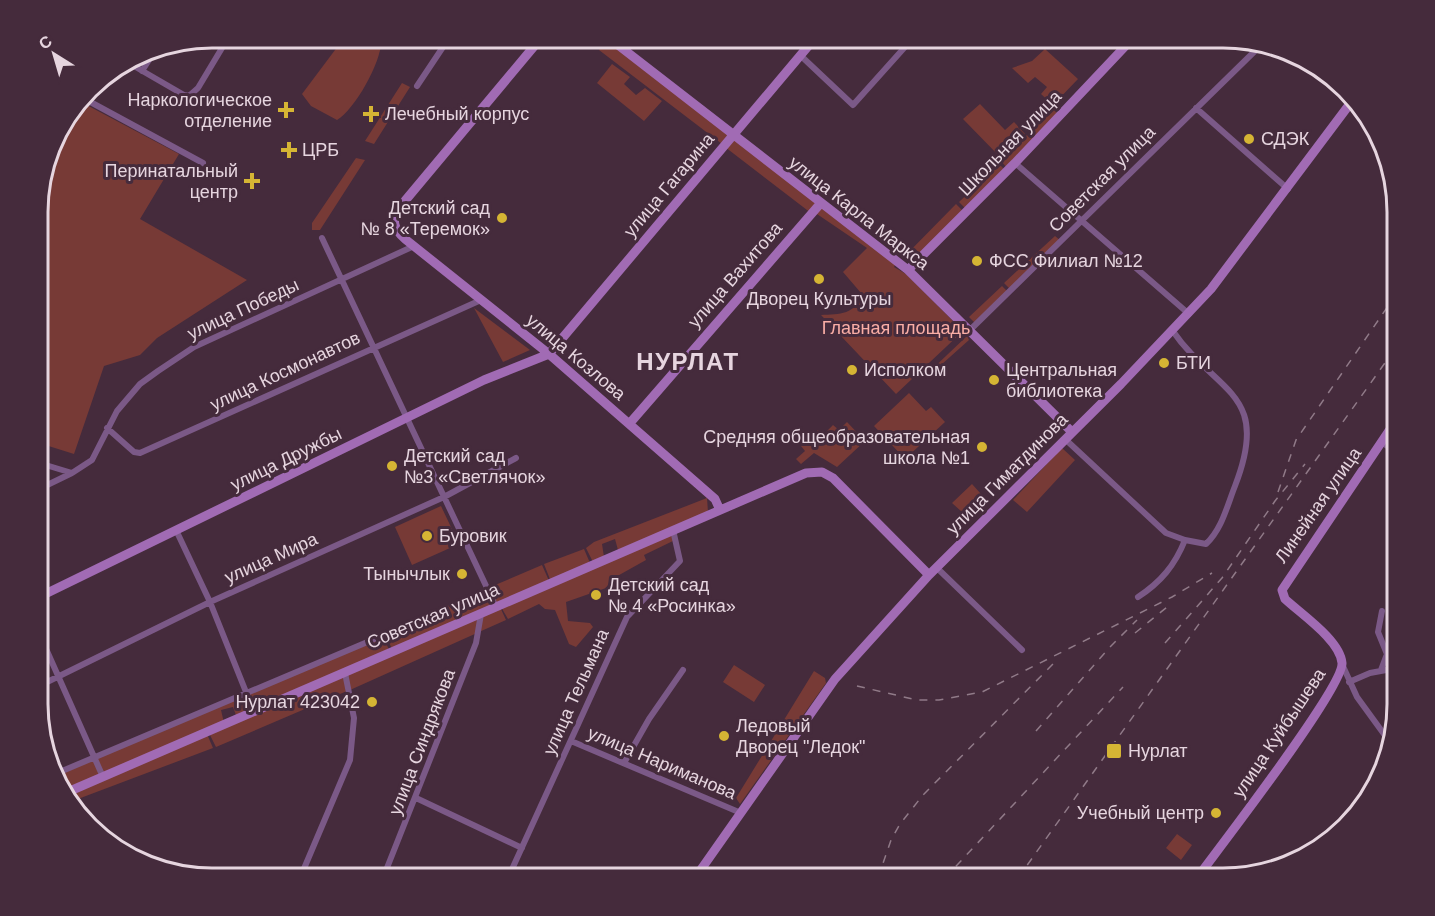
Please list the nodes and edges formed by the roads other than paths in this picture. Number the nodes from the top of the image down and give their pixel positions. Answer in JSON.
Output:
{"nodes":[{"id":1,"x":222,"y":48,"type":"edge"},
{"id":2,"x":442,"y":48,"type":"edge"},
{"id":3,"x":533,"y":48,"type":"edge"},
{"id":4,"x":622,"y":48,"type":"edge"},
{"id":5,"x":806,"y":48,"type":"edge"},
{"id":6,"x":904,"y":48,"type":"edge"},
{"id":7,"x":1124,"y":48,"type":"edge"},
{"id":8,"x":1254,"y":51,"type":"edge"},
{"id":9,"x":800,"y":55,"type":"junction"},
{"id":10,"x":149,"y":60,"type":"edge"},
{"id":11,"x":136,"y":67,"type":"edge"},
{"id":12,"x":142,"y":71,"type":"junction"},
{"id":13,"x":420,"y":82,"type":"dead end"},
{"id":14,"x":91,"y":102,"type":"edge"},
{"id":15,"x":1348,"y":106,"type":"edge"},
{"id":16,"x":1196,"y":108,"type":"junction"},
{"id":17,"x":733,"y":135,"type":"junction"},
{"id":18,"x":203,"y":163,"type":"dead end"},
{"id":19,"x":1015,"y":163,"type":"junction"},
{"id":20,"x":1288,"y":189,"type":"junction"},
{"id":21,"x":820,"y":204,"type":"junction"},
{"id":22,"x":1082,"y":224,"type":"junction"},
{"id":23,"x":322,"y":238,"type":"dead end"},
{"id":24,"x":414,"y":246,"type":"junction"},
{"id":25,"x":908,"y":270,"type":"junction"},
{"id":26,"x":341,"y":279,"type":"junction"},
{"id":27,"x":481,"y":300,"type":"junction"},
{"id":28,"x":1189,"y":314,"type":"junction"},
{"id":29,"x":1172,"y":330,"type":"junction"},
{"id":30,"x":969,"y":331,"type":"junction"},
{"id":31,"x":373,"y":347,"type":"junction"},
{"id":32,"x":549,"y":354,"type":"junction"},
{"id":33,"x":407,"y":418,"type":"junction"},
{"id":34,"x":630,"y":423,"type":"junction"},
{"id":35,"x":107,"y":428,"type":"junction"},
{"id":36,"x":1387,"y":434,"type":"edge"},
{"id":37,"x":1068,"y":436,"type":"junction"},
{"id":38,"x":1382,"y":442,"type":"junction"},
{"id":39,"x":1387,"y":446,"type":"edge"},
{"id":40,"x":516,"y":458,"type":"dead end"},
{"id":41,"x":48,"y":466,"type":"edge"},
{"id":42,"x":72,"y":473,"type":"junction"},
{"id":43,"x":48,"y":485,"type":"edge"},
{"id":44,"x":444,"y":497,"type":"junction"},
{"id":45,"x":720,"y":510,"type":"junction"},
{"id":46,"x":176,"y":530,"type":"junction"},
{"id":47,"x":673,"y":530,"type":"junction"},
{"id":48,"x":1185,"y":540,"type":"junction"},
{"id":49,"x":936,"y":567,"type":"junction"},
{"id":50,"x":929,"y":575,"type":"junction"},
{"id":51,"x":48,"y":593,"type":"edge"},
{"id":52,"x":1138,"y":597,"type":"dead end"},
{"id":53,"x":210,"y":602,"type":"junction"},
{"id":54,"x":496,"y":607,"type":"junction"},
{"id":55,"x":1382,"y":611,"type":"dead end"},
{"id":56,"x":481,"y":614,"type":"junction"},
{"id":57,"x":384,"y":635,"type":"dead end"},
{"id":58,"x":1022,"y":650,"type":"dead end"},
{"id":59,"x":48,"y":651,"type":"edge"},
{"id":60,"x":1342,"y":663,"type":"junction"},
{"id":61,"x":683,"y":670,"type":"dead end"},
{"id":62,"x":1381,"y":670,"type":"junction"},
{"id":63,"x":1387,"y":670,"type":"edge"},
{"id":64,"x":345,"y":673,"type":"junction"},
{"id":65,"x":60,"y":676,"type":"junction"},
{"id":66,"x":48,"y":682,"type":"edge"},
{"id":67,"x":1350,"y":682,"type":"junction"},
{"id":68,"x":246,"y":693,"type":"junction"},
{"id":69,"x":254,"y":712,"type":"junction"},
{"id":70,"x":1384,"y":735,"type":"edge"},
{"id":71,"x":571,"y":741,"type":"junction"},
{"id":72,"x":95,"y":758,"type":"junction"},
{"id":73,"x":624,"y":763,"type":"junction"},
{"id":74,"x":62,"y":771,"type":"edge"},
{"id":75,"x":103,"y":777,"type":"junction"},
{"id":76,"x":73,"y":790,"type":"edge"},
{"id":77,"x":416,"y":798,"type":"junction"},
{"id":78,"x":741,"y":813,"type":"junction"},
{"id":79,"x":522,"y":848,"type":"junction"},
{"id":80,"x":304,"y":868,"type":"edge"},
{"id":81,"x":387,"y":868,"type":"edge"},
{"id":82,"x":513,"y":868,"type":"edge"},
{"id":83,"x":702,"y":868,"type":"edge"},
{"id":84,"x":1204,"y":868,"type":"edge"}],
"edges":[{"from":1,"to":12,"type":"street"},
{"from":2,"to":13,"type":"street"},
{"from":3,"to":24,"type":"street","name":"улица Козлова"},
{"from":4,"to":17,"type":"street","name":"улица Карла Маркса"},
{"from":5,"to":9,"type":"street","name":"улица Гагарина"},
{"from":6,"to":9,"type":"street"},
{"from":7,"to":19,"type":"street","name":"Школьная улица"},
{"from":8,"to":16,"type":"street","name":"Советская улица"},
{"from":9,"to":17,"type":"street","name":"улица Гагарина"},
{"from":10,"to":12,"type":"street"},
{"from":11,"to":12,"type":"street"},
{"from":14,"to":18,"type":"street"},
{"from":15,"to":20,"type":"street","name":"улица Гиматдинова"},
{"from":16,"to":20,"type":"street"},
{"from":16,"to":22,"type":"street","name":"Советская улица"},
{"from":17,"to":21,"type":"street","name":"улица Карла Маркса"},
{"from":17,"to":32,"type":"street","name":"улица Гагарина"},
{"from":19,"to":22,"type":"street"},
{"from":19,"to":25,"type":"street","name":"Школьная улица"},
{"from":20,"to":28,"type":"street","name":"улица Гиматдинова"},
{"from":21,"to":25,"type":"street","name":"улица Карла Маркса"},
{"from":21,"to":34,"type":"street","name":"улица Вахитова"},
{"from":22,"to":28,"type":"street"},
{"from":22,"to":30,"type":"street","name":"Советская улица"},
{"from":23,"to":26,"type":"street"},
{"from":24,"to":26,"type":"street","name":"улица Победы"},
{"from":24,"to":27,"type":"street","name":"улица Козлова"},
{"from":25,"to":30,"type":"street","name":"улица Карла Маркса"},
{"from":26,"to":31,"type":"street"},
{"from":26,"to":35,"type":"street","name":"улица Победы"},
{"from":27,"to":31,"type":"street","name":"улица Космонавтов"},
{"from":27,"to":32,"type":"street","name":"улица Козлова"},
{"from":28,"to":29,"type":"street","name":"улица Гиматдинова"},
{"from":29,"to":37,"type":"street","name":"улица Гиматдинова"},
{"from":29,"to":48,"type":"street"},
{"from":30,"to":37,"type":"street","name":"улица Карла Маркса"},
{"from":31,"to":33,"type":"street"},
{"from":31,"to":35,"type":"street","name":"улица Космонавтов"},
{"from":32,"to":33,"type":"street","name":"улица Дружбы"},
{"from":32,"to":34,"type":"street","name":"улица Козлова"},
{"from":33,"to":44,"type":"street"},
{"from":33,"to":46,"type":"street","name":"улица Дружбы"},
{"from":34,"to":45,"type":"street","name":"улица Козлова"},
{"from":35,"to":42,"type":"street","name":"улица Победы"},
{"from":36,"to":38,"type":"street","name":"Линейная улица"},
{"from":37,"to":48,"type":"street"},
{"from":37,"to":49,"type":"street","name":"улица Гиматдинова"},
{"from":38,"to":39,"type":"street"},
{"from":38,"to":60,"type":"street","name":"Линейная улица"},
{"from":40,"to":44,"type":"street","name":"улица Мира"},
{"from":41,"to":42,"type":"street"},
{"from":42,"to":43,"type":"street"},
{"from":44,"to":53,"type":"street","name":"улица Мира"},
{"from":44,"to":54,"type":"street"},
{"from":45,"to":47,"type":"street","name":"Советская улица"},
{"from":45,"to":50,"type":"street","name":"Советская улица"},
{"from":46,"to":51,"type":"street","name":"улица Дружбы"},
{"from":46,"to":53,"type":"street"},
{"from":47,"to":54,"type":"street","name":"Советская улица"},
{"from":47,"to":71,"type":"street","name":"улица Тельмана"},
{"from":48,"to":52,"type":"street"},
{"from":49,"to":50,"type":"street","name":"улица Гиматдинова"},
{"from":49,"to":58,"type":"street"},
{"from":50,"to":78,"type":"street","name":"улица Гиматдинова"},
{"from":53,"to":65,"type":"street","name":"улица Мира"},
{"from":53,"to":68,"type":"street"},
{"from":54,"to":56,"type":"street","name":"Советская улица"},
{"from":55,"to":62,"type":"street"},
{"from":56,"to":64,"type":"street","name":"Советская улица"},
{"from":56,"to":77,"type":"street","name":"улица Синдрякова"},
{"from":57,"to":68,"type":"street"},
{"from":59,"to":65,"type":"street"},
{"from":60,"to":67,"type":"street"},
{"from":60,"to":84,"type":"street","name":"улица Куйбышева"},
{"from":61,"to":73,"type":"street"},
{"from":62,"to":63,"type":"street"},
{"from":62,"to":67,"type":"street"},
{"from":64,"to":69,"type":"street","name":"Советская улица"},
{"from":64,"to":80,"type":"street"},
{"from":65,"to":66,"type":"street","name":"улица Мира"},
{"from":65,"to":72,"type":"street"},
{"from":67,"to":70,"type":"street"},
{"from":68,"to":69,"type":"street"},
{"from":68,"to":72,"type":"street"},
{"from":69,"to":75,"type":"street","name":"Советская улица"},
{"from":71,"to":73,"type":"street","name":"улица Нариманова"},
{"from":71,"to":79,"type":"street","name":"улица Тельмана"},
{"from":72,"to":74,"type":"street"},
{"from":72,"to":75,"type":"street"},
{"from":73,"to":78,"type":"street","name":"улица Нариманова"},
{"from":75,"to":76,"type":"street","name":"Советская улица"},
{"from":77,"to":79,"type":"street"},
{"from":77,"to":81,"type":"street","name":"улица Синдрякова"},
{"from":78,"to":83,"type":"street","name":"улица Гиматдинова"},
{"from":79,"to":82,"type":"street","name":"улица Тельмана"}]}
